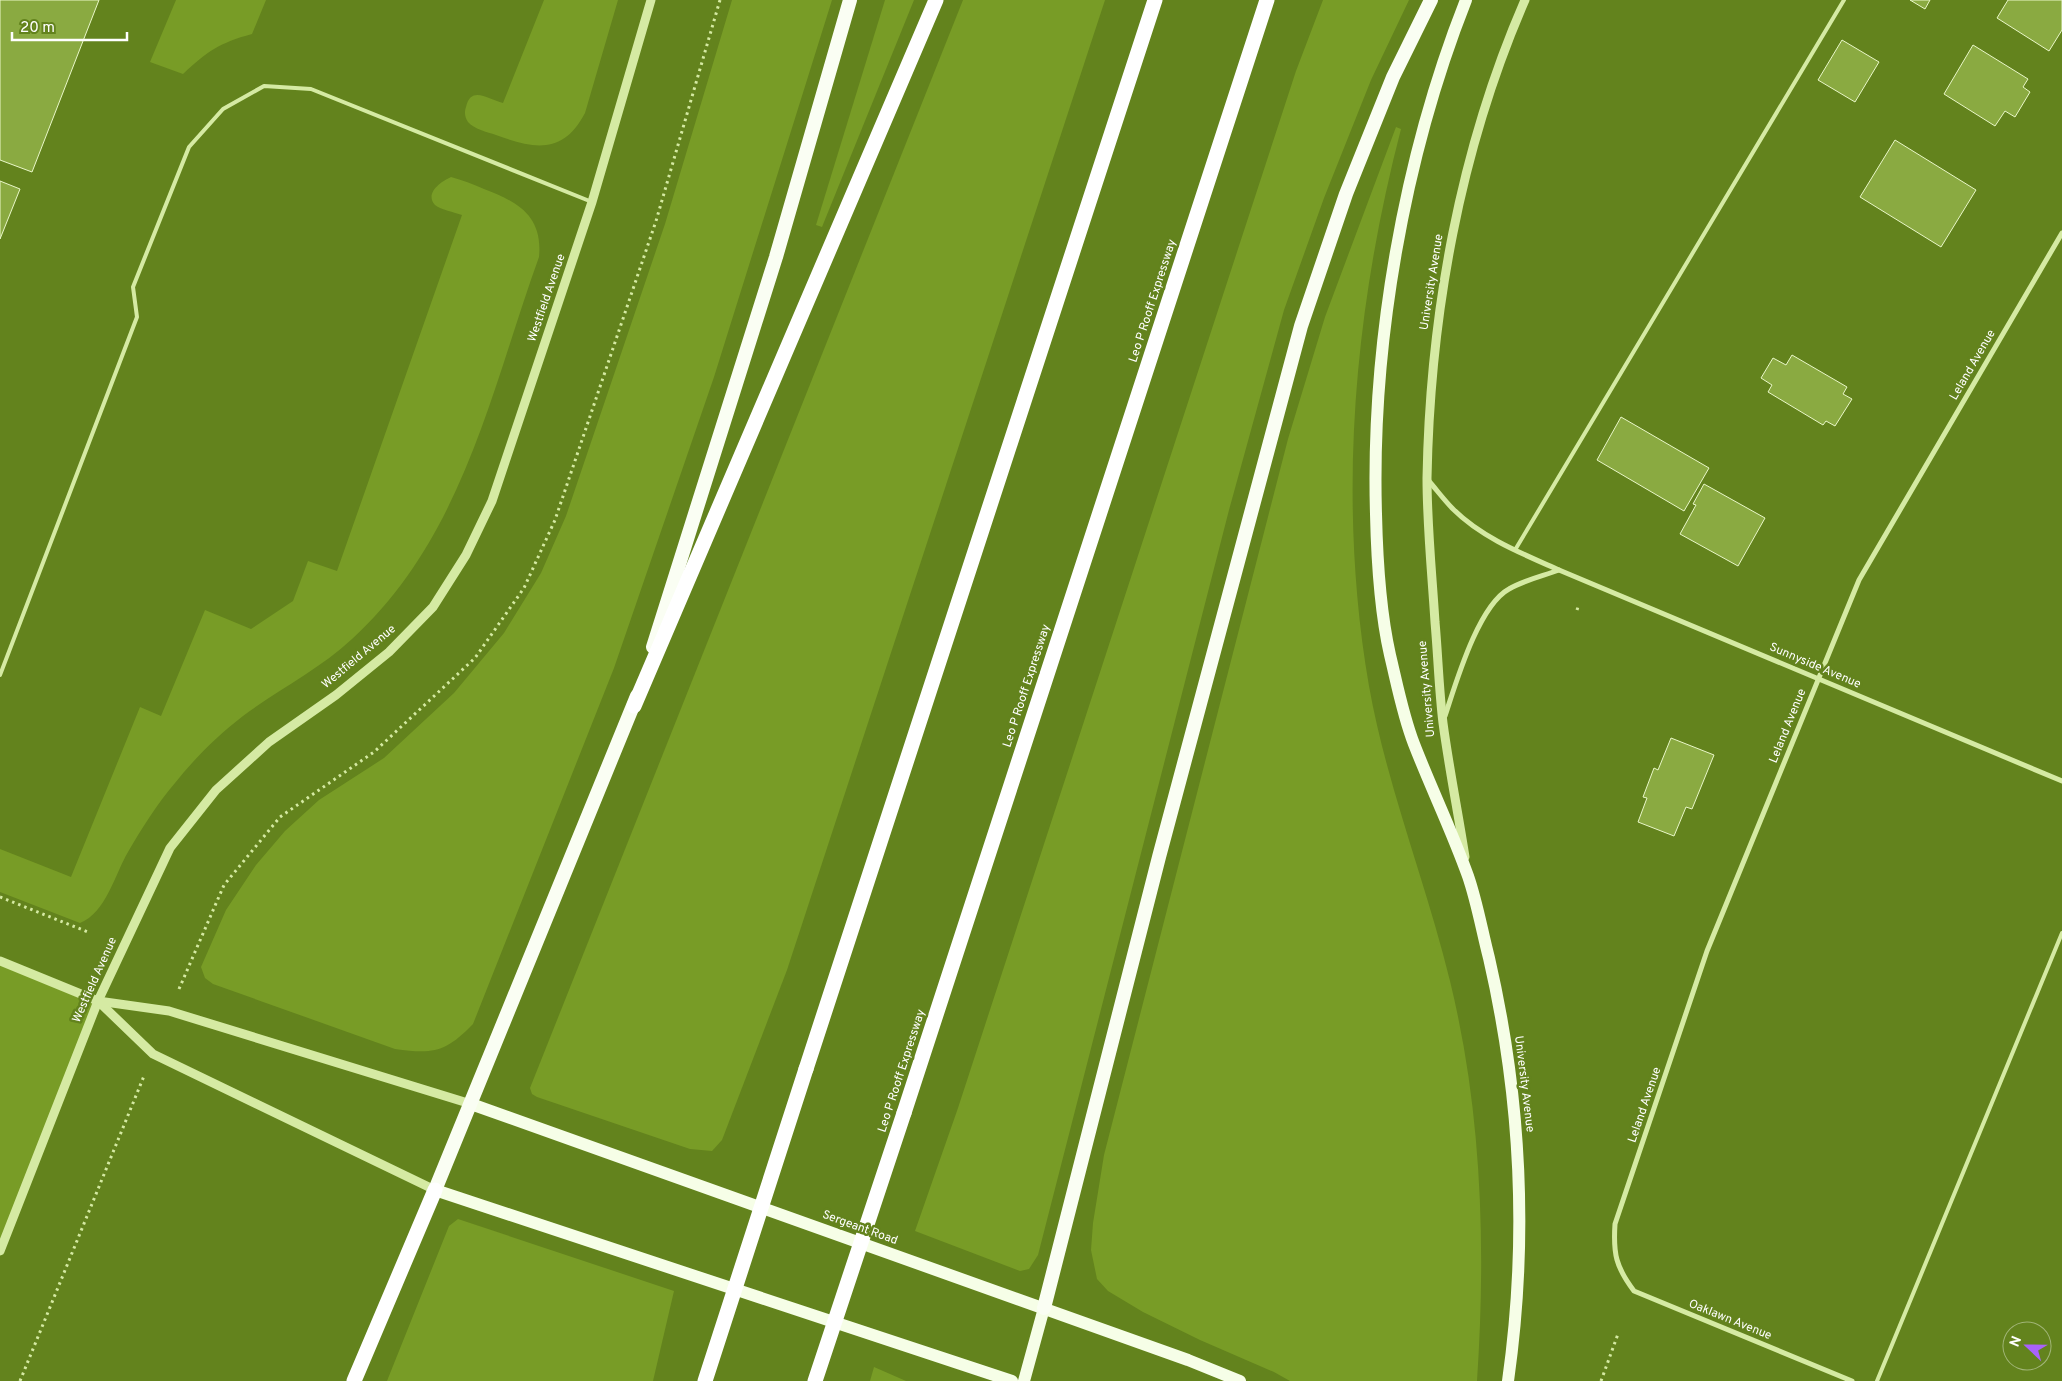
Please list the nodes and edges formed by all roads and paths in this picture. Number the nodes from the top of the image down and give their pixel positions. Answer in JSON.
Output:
{"nodes":[{"id":1,"x":651,"y":0,"type":"edge"},
{"id":2,"x":720,"y":0,"type":"edge"},
{"id":3,"x":850,"y":0,"type":"edge"},
{"id":4,"x":936,"y":0,"type":"edge"},
{"id":5,"x":1155,"y":0,"type":"edge"},
{"id":6,"x":1267,"y":0,"type":"edge"},
{"id":7,"x":1275,"y":0,"type":"edge"},
{"id":8,"x":1431,"y":0,"type":"edge"},
{"id":9,"x":1466,"y":0,"type":"edge"},
{"id":10,"x":1525,"y":0,"type":"edge"},
{"id":11,"x":1844,"y":0,"type":"edge"},
{"id":12,"x":1254,"y":39,"type":"junction"},
{"id":13,"x":592,"y":202,"type":"junction"},
{"id":14,"x":2062,"y":233,"type":"edge"},
{"id":15,"x":1427,"y":480,"type":"junction"},
{"id":16,"x":1516,"y":550,"type":"junction"},
{"id":17,"x":1559,"y":570,"type":"junction"},
{"id":18,"x":0,"y":675,"type":"edge"},
{"id":19,"x":1818,"y":678,"type":"junction"},
{"id":20,"x":634,"y":706,"type":"junction"},
{"id":21,"x":1443,"y":722,"type":"junction"},
{"id":22,"x":2062,"y":781,"type":"edge"},
{"id":23,"x":1469,"y":878,"type":"junction"},
{"id":24,"x":0,"y":896,"type":"edge"},
{"id":25,"x":88,"y":932,"type":"dead end"},
{"id":26,"x":2062,"y":933,"type":"edge"},
{"id":27,"x":0,"y":961,"type":"edge"},
{"id":28,"x":98,"y":1001,"type":"junction"},
{"id":29,"x":169,"y":1012,"type":"junction"},
{"id":30,"x":153,"y":1054,"type":"junction"},
{"id":31,"x":471,"y":1104,"type":"junction"},
{"id":32,"x":435,"y":1190,"type":"junction"},
{"id":33,"x":0,"y":1250,"type":"edge"},
{"id":34,"x":1616,"y":1260,"type":"joint"},
{"id":35,"x":1044,"y":1308,"type":"junction"},
{"id":36,"x":1618,"y":1334,"type":"dead end"},
{"id":37,"x":20,"y":1381,"type":"edge"},
{"id":38,"x":354,"y":1381,"type":"edge"},
{"id":39,"x":705,"y":1381,"type":"edge"},
{"id":40,"x":815,"y":1381,"type":"edge"},
{"id":41,"x":1012,"y":1381,"type":"edge"},
{"id":42,"x":1024,"y":1381,"type":"edge"},
{"id":43,"x":1240,"y":1381,"type":"edge"},
{"id":44,"x":1508,"y":1381,"type":"edge"},
{"id":45,"x":1601,"y":1381,"type":"edge"},
{"id":46,"x":1852,"y":1381,"type":"edge"},
{"id":47,"x":1877,"y":1381,"type":"edge"}],
"edges":[{"from":1,"to":13,"type":"street","name":"Westfield Avenue"},
{"from":2,"to":29,"type":"path"},
{"from":3,"to":20,"type":"highway"},
{"from":4,"to":20,"type":"highway"},
{"from":5,"to":39,"type":"highway","bridge":true},
{"from":6,"to":12,"type":"highway","name":"Leo P Rooff Expressway"},
{"from":7,"to":12,"type":"highway"},
{"from":8,"to":35,"type":"highway"},
{"from":9,"to":23,"type":"main road"},
{"from":10,"to":15,"type":"street","name":"University Avenue"},
{"from":11,"to":16,"type":"lane"},
{"from":12,"to":40,"type":"highway","name":"Leo P Rooff Expressway","bridge":true},
{"from":13,"to":18,"type":"lane"},
{"from":13,"to":28,"type":"street","name":"Westfield Avenue"},
{"from":14,"to":19,"type":"street","name":"Leland Avenue"},
{"from":15,"to":16,"type":"street","name":"Sunnyside Avenue"},
{"from":15,"to":21,"type":"street","name":"University Avenue"},
{"from":16,"to":17,"type":"street","name":"Sunnyside Avenue"},
{"from":17,"to":19,"type":"street","name":"Sunnyside Avenue"},
{"from":17,"to":21,"type":"street"},
{"from":19,"to":22,"type":"street","name":"Sunnyside Avenue"},
{"from":19,"to":34,"type":"street","name":"Leland Avenue"},
{"from":20,"to":31,"type":"highway"},
{"from":21,"to":23,"type":"street","name":"University Avenue"},
{"from":23,"to":44,"type":"main road","name":"University Avenue"},
{"from":24,"to":25,"type":"path"},
{"from":26,"to":47,"type":"lane"},
{"from":27,"to":28,"type":"street"},
{"from":28,"to":29,"type":"street"},
{"from":28,"to":30,"type":"street"},
{"from":28,"to":33,"type":"street","name":"Westfield Avenue"},
{"from":29,"to":31,"type":"street"},
{"from":30,"to":32,"type":"street"},
{"from":30,"to":37,"type":"path"},
{"from":31,"to":32,"type":"highway"},
{"from":31,"to":35,"type":"main road","name":"Sergeant Road"},
{"from":32,"to":38,"type":"highway"},
{"from":32,"to":41,"type":"main road"},
{"from":34,"to":46,"type":"street","name":"Oaklawn Avenue"},
{"from":35,"to":42,"type":"main road"},
{"from":35,"to":43,"type":"main road","name":"Sergeant Road"},
{"from":36,"to":45,"type":"path"}]}
